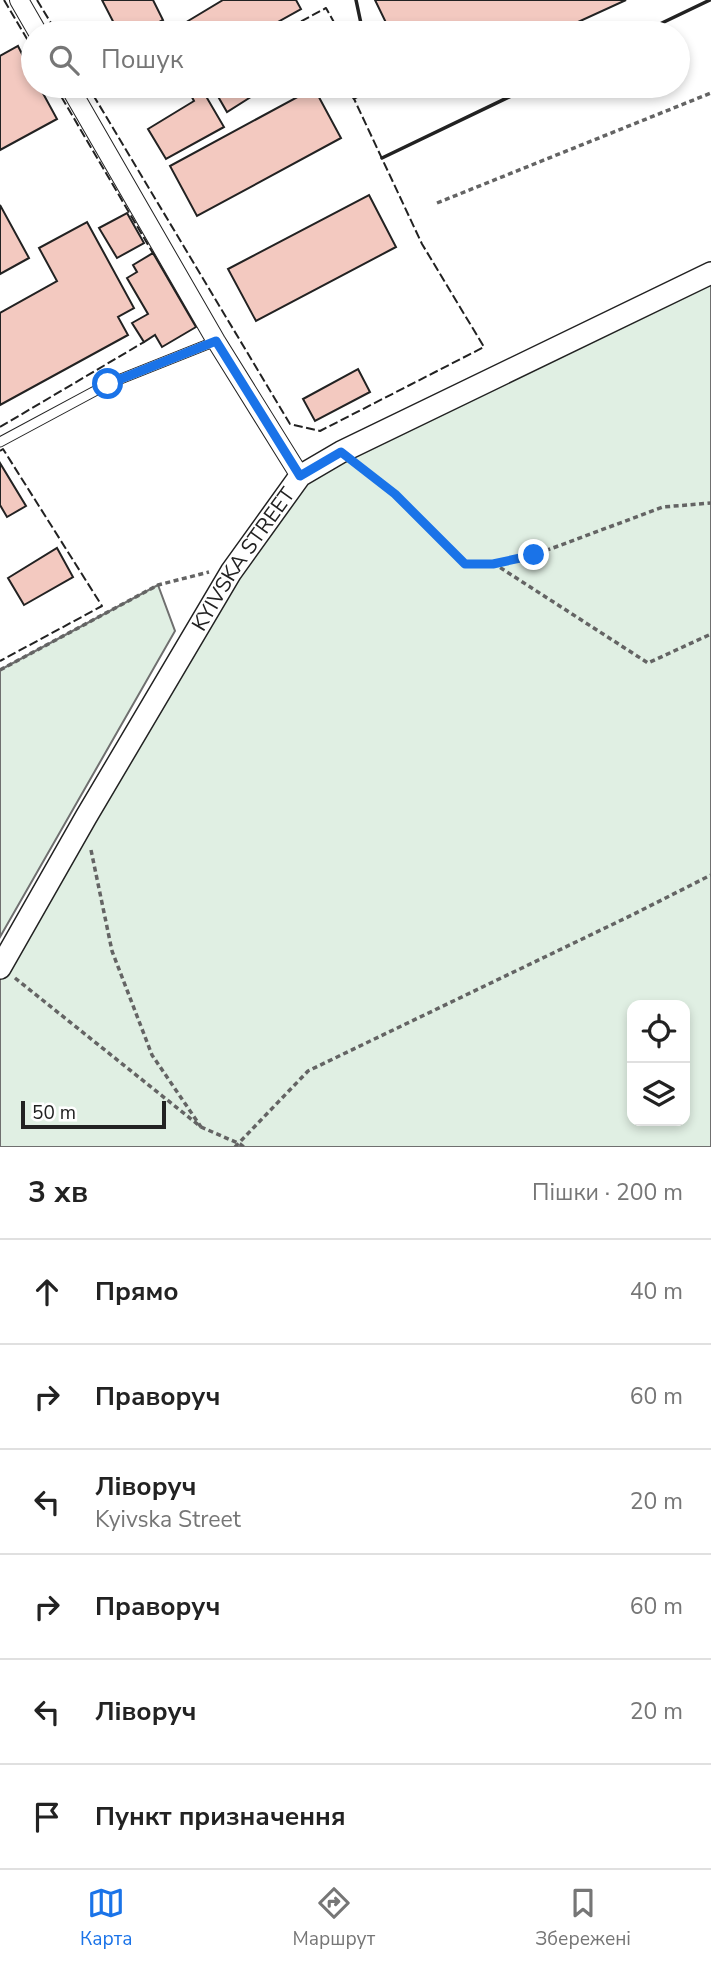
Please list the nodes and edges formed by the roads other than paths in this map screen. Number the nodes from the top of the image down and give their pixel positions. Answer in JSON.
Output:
{"nodes":[{"id":1,"x":19,"y":0,"type":"edge"},
{"id":2,"x":31,"y":21,"type":"edge"},
{"id":3,"x":76,"y":98,"type":"edge"},
{"id":4,"x":711,"y":272,"type":"edge"},
{"id":5,"x":216,"y":341,"type":"junction"},
{"id":6,"x":0,"y":442,"type":"edge"},
{"id":7,"x":300,"y":476,"type":"junction"},
{"id":8,"x":0,"y":967,"type":"edge"}],
"edges":[{"from":1,"to":2,"type":"street"},
{"from":3,"to":5,"type":"street"},
{"from":4,"to":7,"type":"street","name":"KYIVSKA STREET"},
{"from":5,"to":6,"type":"lane"},
{"from":5,"to":7,"type":"street"},
{"from":7,"to":8,"type":"street","name":"KYIVSKA STREET"}]}
